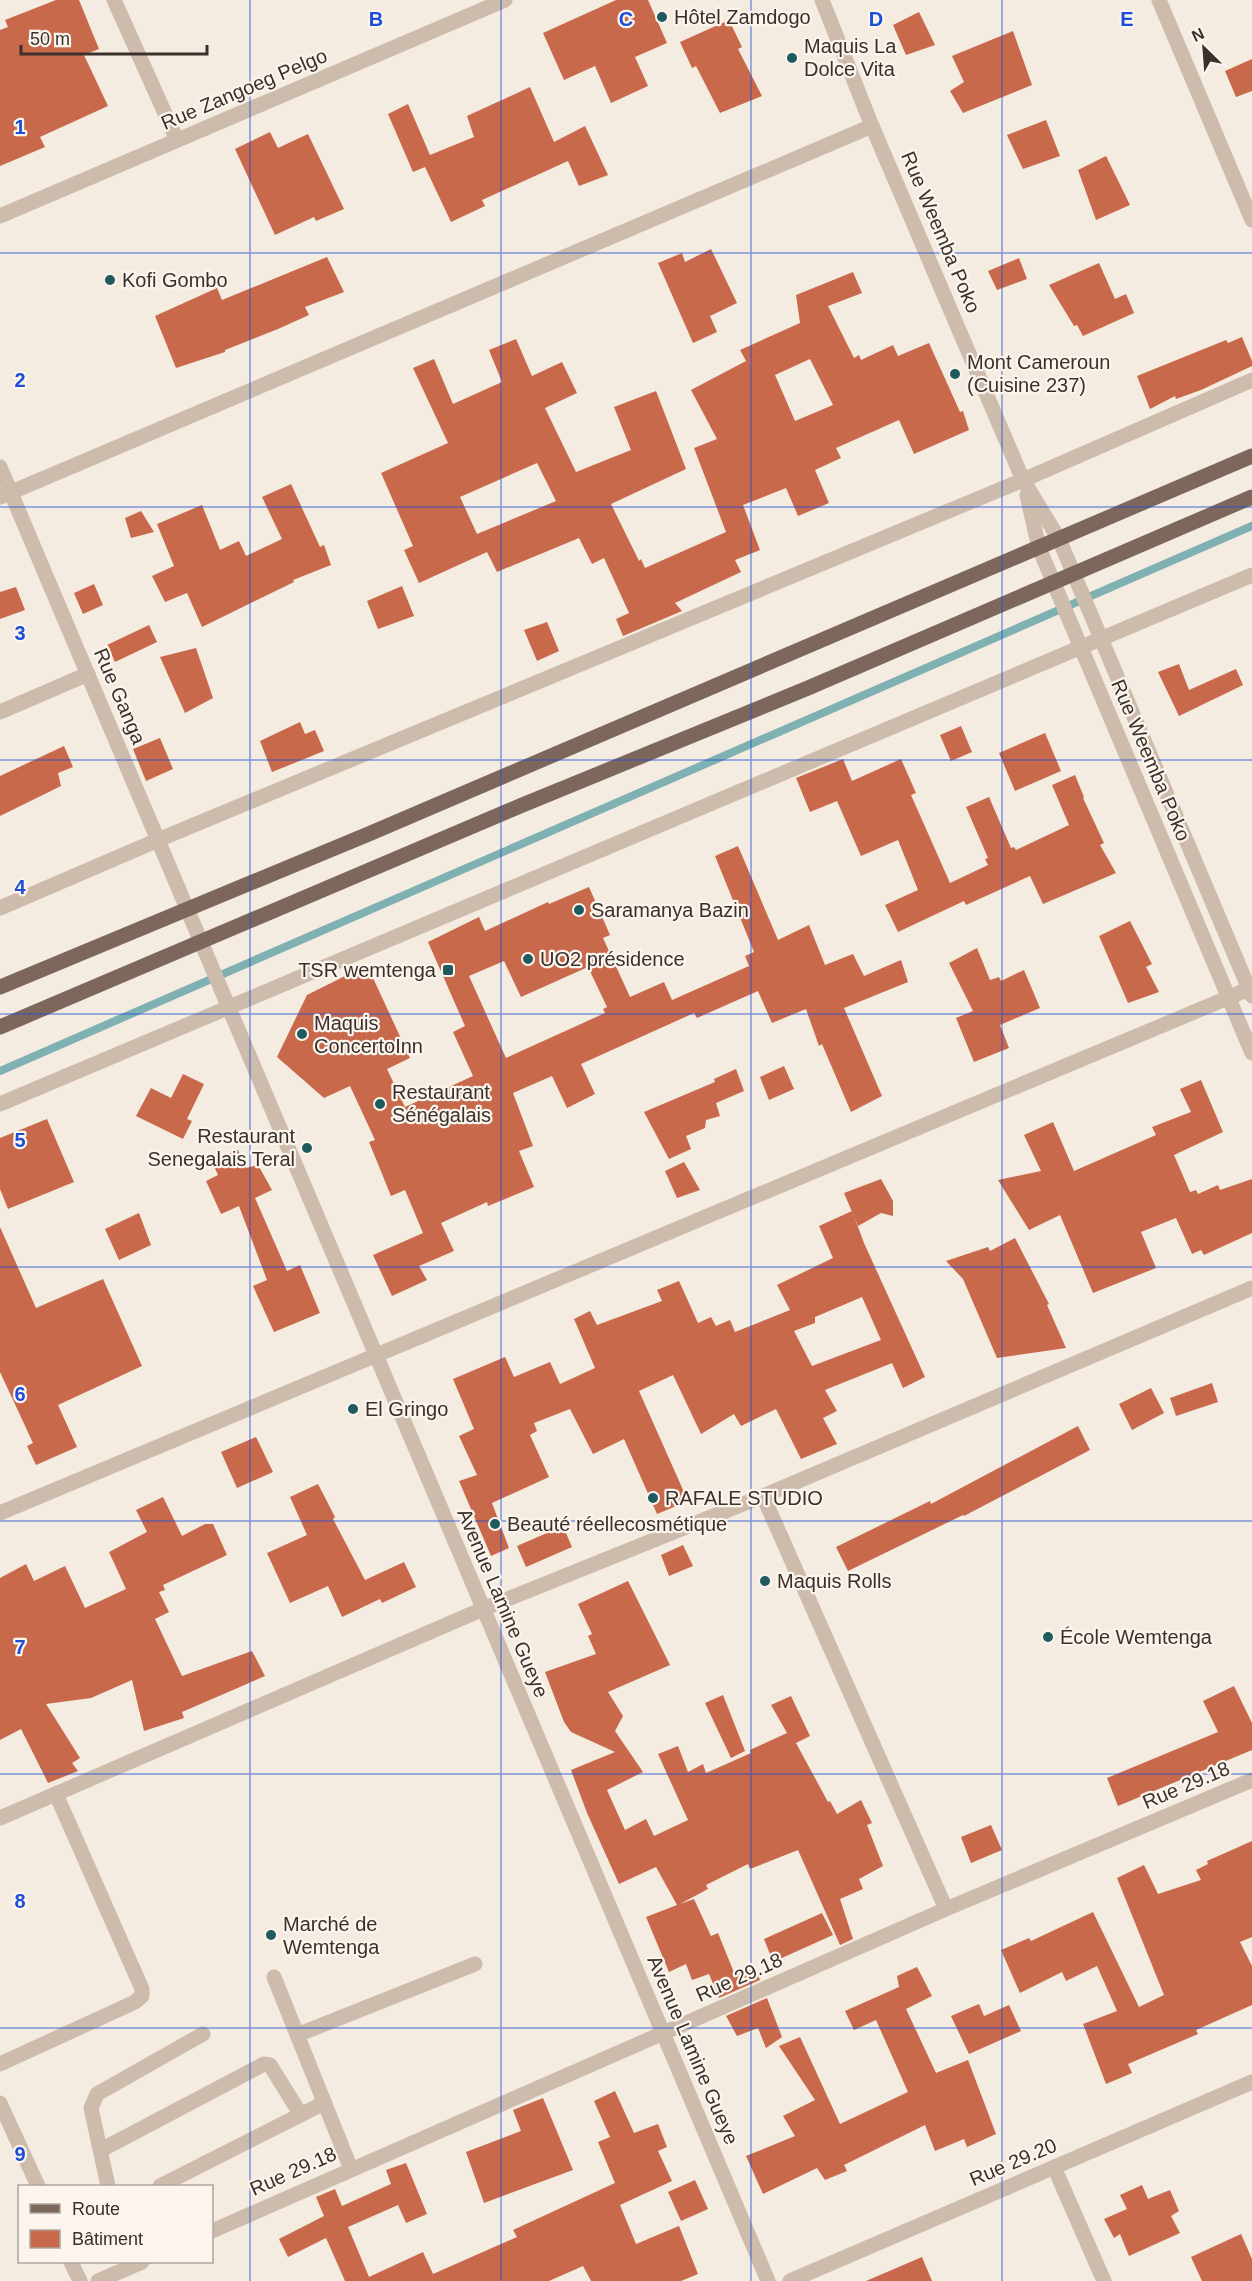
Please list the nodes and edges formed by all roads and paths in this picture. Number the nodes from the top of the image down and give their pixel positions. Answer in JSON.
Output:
{"nodes":[{"id":1,"x":114,"y":0,"type":"edge"},
{"id":2,"x":505,"y":0,"type":"edge"},
{"id":3,"x":822,"y":0,"type":"edge"},
{"id":4,"x":1159,"y":0,"type":"edge"},
{"id":5,"x":872,"y":126,"type":"junction"},
{"id":6,"x":177,"y":140,"type":"junction"},
{"id":7,"x":0,"y":216,"type":"edge"},
{"id":8,"x":1252,"y":220,"type":"edge"},
{"id":9,"x":1252,"y":380,"type":"edge"},
{"id":10,"x":1252,"y":456,"type":"edge"},
{"id":11,"x":0,"y":466,"type":"edge"},
{"id":12,"x":1023,"y":480,"type":"junction"},
{"id":13,"x":5,"y":495,"type":"edge"},
{"id":14,"x":1252,"y":497,"type":"edge"},
{"id":15,"x":1059,"y":539,"type":"junction"},
{"id":16,"x":1039,"y":548,"type":"junction"},
{"id":17,"x":1073,"y":573,"type":"junction"},
{"id":18,"x":1252,"y":575,"type":"edge"},
{"id":19,"x":1053,"y":582,"type":"junction"},
{"id":20,"x":1101,"y":639,"type":"junction"},
{"id":21,"x":1081,"y":648,"type":"junction"},
{"id":22,"x":88,"y":674,"type":"junction"},
{"id":23,"x":0,"y":712,"type":"edge"},
{"id":24,"x":158,"y":840,"type":"junction"},
{"id":25,"x":0,"y":908,"type":"edge"},
{"id":26,"x":187,"y":908,"type":"junction"},
{"id":27,"x":201,"y":941,"type":"junction"},
{"id":28,"x":0,"y":987,"type":"edge"},
{"id":29,"x":1250,"y":993,"type":"edge"},
{"id":30,"x":1229,"y":998,"type":"junction"},
{"id":31,"x":229,"y":1008,"type":"junction"},
{"id":32,"x":0,"y":1027,"type":"edge"},
{"id":33,"x":1252,"y":1053,"type":"edge"},
{"id":34,"x":0,"y":1104,"type":"edge"},
{"id":35,"x":1252,"y":1288,"type":"edge"},
{"id":36,"x":376,"y":1354,"type":"junction"},
{"id":37,"x":763,"y":1496,"type":"junction"},
{"id":38,"x":0,"y":1513,"type":"edge"},
{"id":39,"x":483,"y":1609,"type":"junction"},
{"id":40,"x":1252,"y":1780,"type":"edge"},
{"id":41,"x":56,"y":1794,"type":"junction"},
{"id":42,"x":0,"y":1818,"type":"edge"},
{"id":43,"x":946,"y":1909,"type":"junction"},
{"id":44,"x":475,"y":1964,"type":"dead end"},
{"id":45,"x":274,"y":1977,"type":"dead end"},
{"id":46,"x":663,"y":2033,"type":"junction"},
{"id":47,"x":203,"y":2034,"type":"dead end"},
{"id":48,"x":297,"y":2035,"type":"junction"},
{"id":49,"x":0,"y":2064,"type":"edge"},
{"id":50,"x":1252,"y":2082,"type":"edge"},
{"id":51,"x":0,"y":2103,"type":"edge"},
{"id":52,"x":324,"y":2103,"type":"junction"},
{"id":53,"x":301,"y":2115,"type":"junction"},
{"id":54,"x":100,"y":2150,"type":"junction"},
{"id":55,"x":1054,"y":2167,"type":"junction"},
{"id":56,"x":351,"y":2169,"type":"junction"},
{"id":57,"x":37,"y":2185,"type":"edge"},
{"id":58,"x":108,"y":2185,"type":"edge"},
{"id":59,"x":164,"y":2185,"type":"edge"},
{"id":60,"x":213,"y":2231,"type":"edge"},
{"id":61,"x":71,"y":2263,"type":"edge"},
{"id":62,"x":140,"y":2263,"type":"edge"},
{"id":63,"x":80,"y":2281,"type":"edge"},
{"id":64,"x":98,"y":2281,"type":"edge"},
{"id":65,"x":768,"y":2281,"type":"edge"},
{"id":66,"x":790,"y":2281,"type":"edge"},
{"id":67,"x":1104,"y":2281,"type":"edge"}],
"edges":[{"from":1,"to":6,"type":"street"},
{"from":2,"to":6,"type":"street","name":"Rue Zangoeg Pelgo"},
{"from":3,"to":5,"type":"street","name":"Rue Weemba Poko"},
{"from":4,"to":8,"type":"street"},
{"from":5,"to":12,"type":"street","name":"Rue Weemba Poko"},
{"from":5,"to":13,"type":"street"},
{"from":6,"to":7,"type":"street","name":"Rue Zangoeg Pelgo"},
{"from":9,"to":12,"type":"street"},
{"from":10,"to":15,"type":"main road"},
{"from":11,"to":13,"type":"street","name":"Rue Ganga"},
{"from":12,"to":15,"type":"street","name":"Rue Weemba Poko"},
{"from":12,"to":16,"type":"street","name":"Rue Weemba Poko"},
{"from":12,"to":24,"type":"street"},
{"from":13,"to":22,"type":"street","name":"Rue Ganga"},
{"from":14,"to":17,"type":"main road"},
{"from":15,"to":16,"type":"main road"},
{"from":15,"to":17,"type":"street","name":"Rue Weemba Poko"},
{"from":16,"to":19,"type":"street","name":"Rue Weemba Poko"},
{"from":16,"to":26,"type":"main road"},
{"from":17,"to":19,"type":"main road"},
{"from":17,"to":20,"type":"street","name":"Rue Weemba Poko"},
{"from":18,"to":20,"type":"street"},
{"from":19,"to":21,"type":"street","name":"Rue Weemba Poko"},
{"from":19,"to":27,"type":"main road"},
{"from":20,"to":21,"type":"street"},
{"from":20,"to":29,"type":"street","name":"Rue Weemba Poko"},
{"from":21,"to":30,"type":"street","name":"Rue Weemba Poko"},
{"from":21,"to":31,"type":"street"},
{"from":22,"to":23,"type":"street"},
{"from":22,"to":24,"type":"street","name":"Rue Ganga"},
{"from":24,"to":25,"type":"street"},
{"from":24,"to":26,"type":"street","name":"Rue Ganga"},
{"from":26,"to":27,"type":"street","name":"Rue Ganga"},
{"from":26,"to":28,"type":"main road"},
{"from":27,"to":31,"type":"street","name":"Avenue Lamine Gueye"},
{"from":27,"to":32,"type":"main road"},
{"from":29,"to":30,"type":"street"},
{"from":30,"to":33,"type":"street","name":"Rue Weemba Poko"},
{"from":30,"to":36,"type":"street"},
{"from":31,"to":34,"type":"street"},
{"from":31,"to":36,"type":"street","name":"Avenue Lamine Gueye"},
{"from":35,"to":37,"type":"street"},
{"from":36,"to":38,"type":"street"},
{"from":36,"to":39,"type":"street","name":"Avenue Lamine Gueye"},
{"from":37,"to":39,"type":"street"},
{"from":37,"to":43,"type":"street"},
{"from":39,"to":41,"type":"street"},
{"from":39,"to":46,"type":"street","name":"Avenue Lamine Gueye"},
{"from":40,"to":43,"type":"street","name":"Rue 29.18"},
{"from":41,"to":42,"type":"street"},
{"from":41,"to":49,"type":"street"},
{"from":43,"to":46,"type":"street","name":"Rue 29.18"},
{"from":44,"to":48,"type":"street"},
{"from":45,"to":48,"type":"street"},
{"from":46,"to":56,"type":"street","name":"Rue 29.18"},
{"from":46,"to":65,"type":"street","name":"Avenue Lamine Gueye"},
{"from":47,"to":54,"type":"street"},
{"from":48,"to":52,"type":"street"},
{"from":50,"to":55,"type":"street","name":"Rue 29.20"},
{"from":51,"to":57,"type":"street"},
{"from":52,"to":53,"type":"street"},
{"from":52,"to":56,"type":"street"},
{"from":53,"to":54,"type":"street"},
{"from":53,"to":59,"type":"street"},
{"from":54,"to":58,"type":"street"},
{"from":55,"to":66,"type":"street","name":"Rue 29.20"},
{"from":55,"to":67,"type":"street"},
{"from":56,"to":60,"type":"street","name":"Rue 29.18"},
{"from":61,"to":63,"type":"street"},
{"from":62,"to":64,"type":"street"}]}
